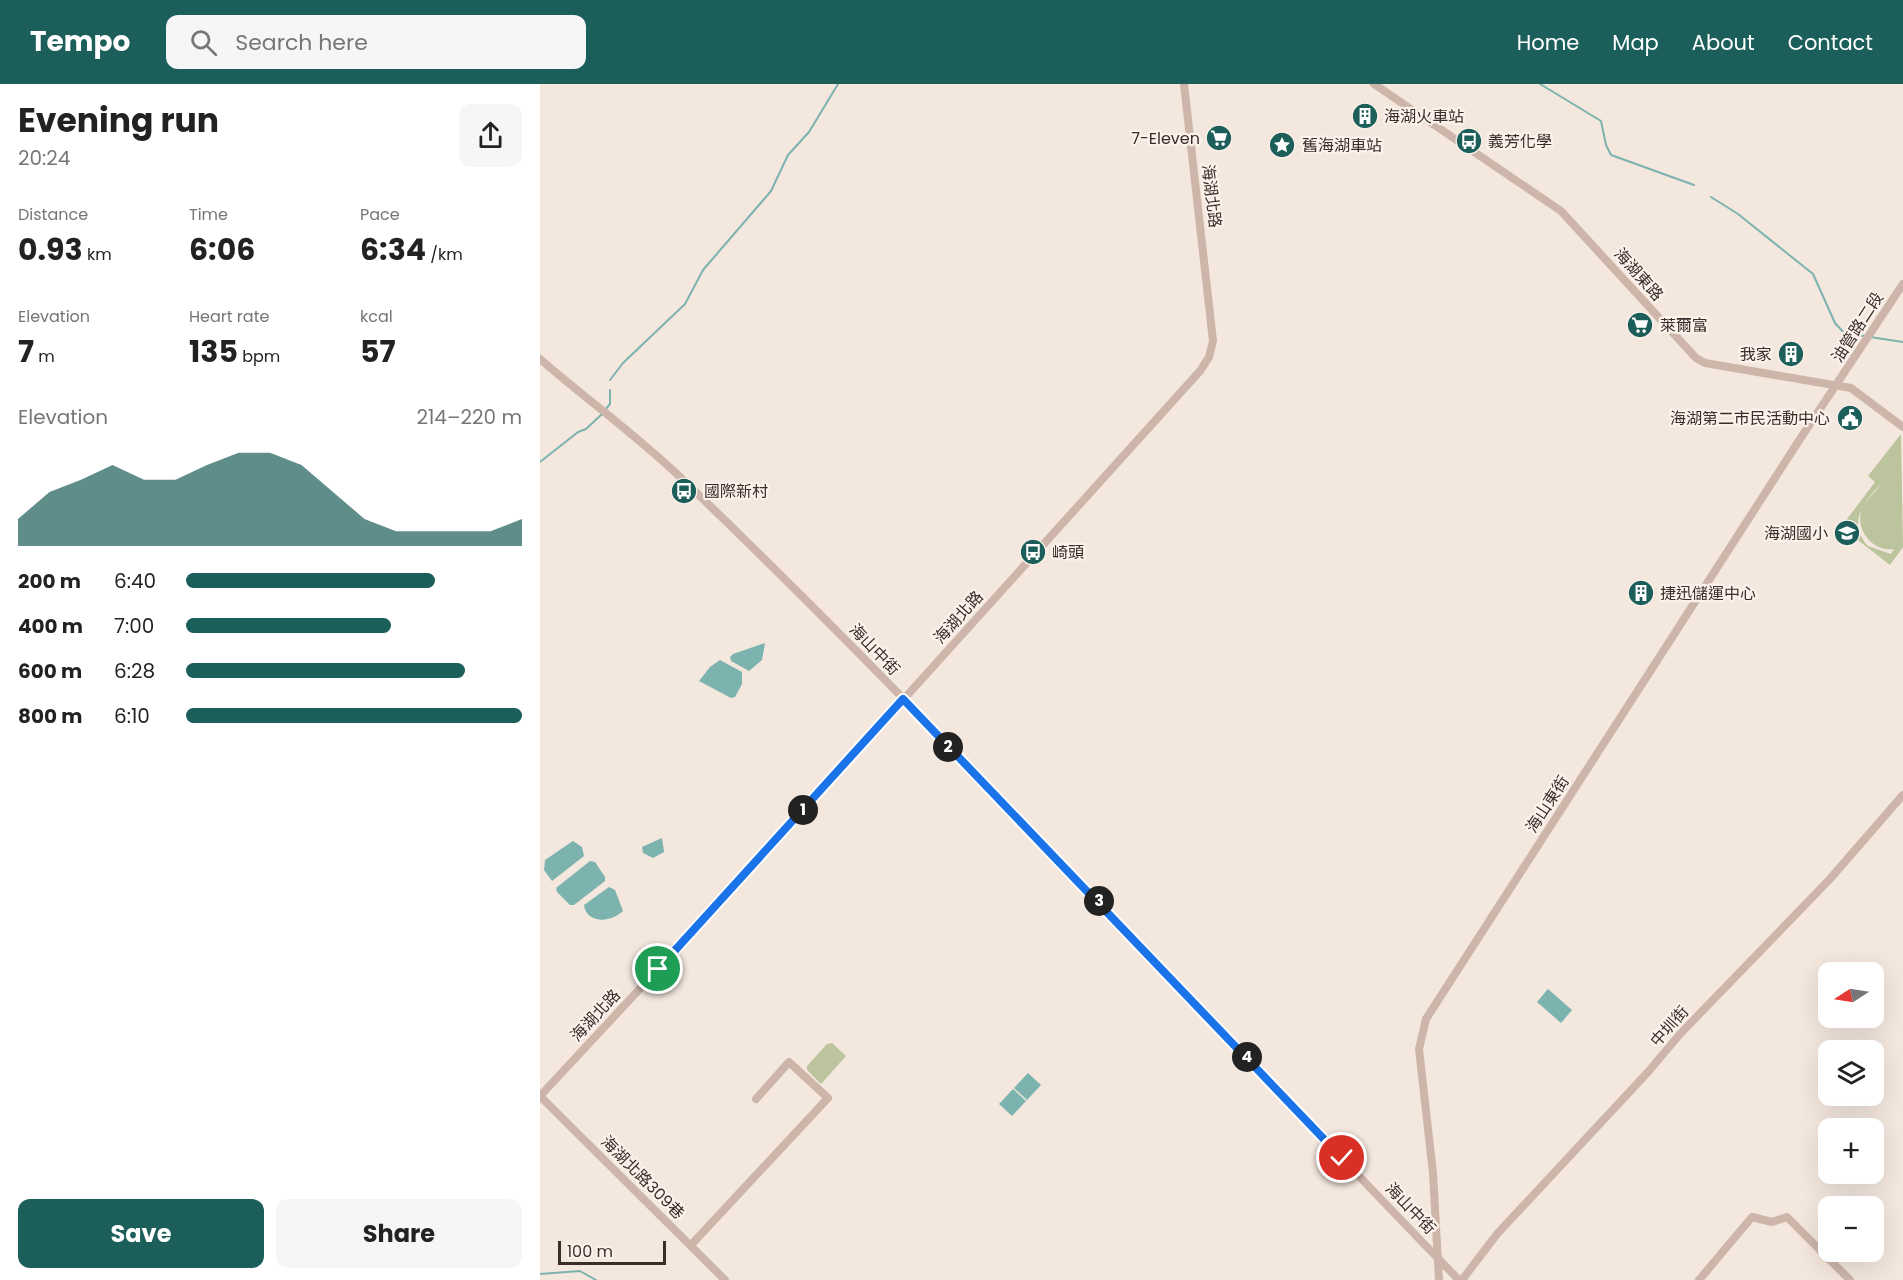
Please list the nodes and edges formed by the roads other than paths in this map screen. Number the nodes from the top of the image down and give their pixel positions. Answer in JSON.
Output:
{"nodes":[{"id":1,"x":1184,"y":84,"type":"edge"},
{"id":2,"x":1374,"y":84,"type":"edge"},
{"id":3,"x":1903,"y":284,"type":"edge"},
{"id":4,"x":540,"y":359,"type":"edge"},
{"id":5,"x":1836,"y":386,"type":"junction"},
{"id":6,"x":1903,"y":427,"type":"edge"},
{"id":7,"x":903,"y":699,"type":"junction"},
{"id":8,"x":1903,"y":795,"type":"edge"},
{"id":9,"x":540,"y":1096,"type":"edge"},
{"id":10,"x":756,"y":1099,"type":"dead end"},
{"id":11,"x":691,"y":1245,"type":"junction"},
{"id":12,"x":1437,"y":1257,"type":"junction"},
{"id":13,"x":725,"y":1280,"type":"edge"},
{"id":14,"x":1439,"y":1280,"type":"edge"},
{"id":15,"x":1461,"y":1280,"type":"edge"},
{"id":16,"x":1699,"y":1280,"type":"edge"},
{"id":17,"x":1850,"y":1280,"type":"edge"}],
"edges":[{"from":1,"to":7,"type":"street","name":"海湖北路"},
{"from":2,"to":5,"type":"street","name":"海湖東路"},
{"from":3,"to":5,"type":"street","name":"油管路二段"},
{"from":4,"to":7,"type":"street","name":"海山中街"},
{"from":5,"to":6,"type":"street","name":"海湖東路"},
{"from":5,"to":12,"type":"street","name":"海山東街"},
{"from":7,"to":9,"type":"street","name":"海湖北路"},
{"from":7,"to":12,"type":"street","name":"海山中街"},
{"from":8,"to":15,"type":"street","name":"中圳街"},
{"from":9,"to":11,"type":"street","name":"海湖北路309巷"},
{"from":10,"to":11,"type":"street"},
{"from":11,"to":13,"type":"street","name":"海湖北路309巷"},
{"from":12,"to":14,"type":"street","name":"海山東街"},
{"from":12,"to":15,"type":"street","name":"海山中街"},
{"from":16,"to":17,"type":"street"}]}
